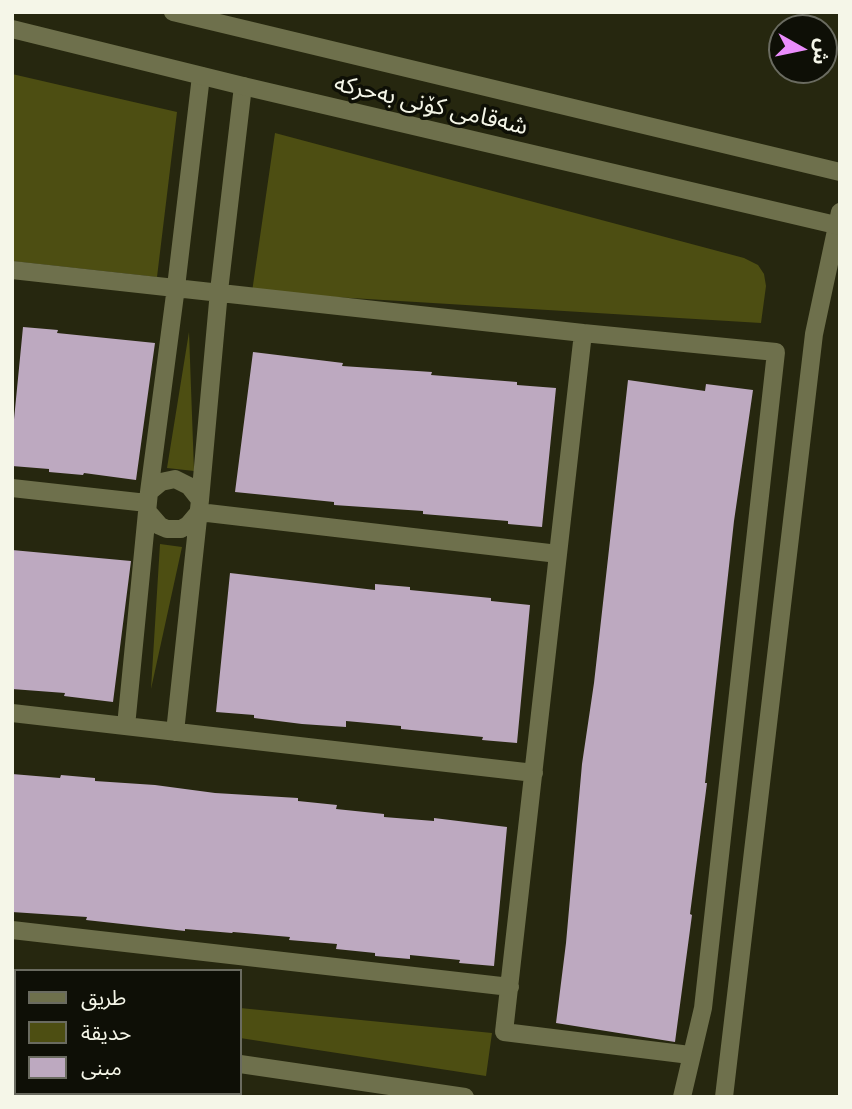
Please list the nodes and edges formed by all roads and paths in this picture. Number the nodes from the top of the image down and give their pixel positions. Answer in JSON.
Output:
{"nodes":[{"id":1,"x":173,"y":12,"type":"edge"},
{"id":2,"x":12,"y":29,"type":"edge"},
{"id":3,"x":201,"y":76,"type":"junction"},
{"id":4,"x":243,"y":86,"type":"junction"},
{"id":5,"x":840,"y":172,"type":"edge"},
{"id":6,"x":839,"y":221,"type":"edge"},
{"id":7,"x":12,"y":270,"type":"edge"},
{"id":8,"x":176,"y":287,"type":"junction"},
{"id":9,"x":219,"y":291,"type":"junction"},
{"id":10,"x":583,"y":333,"type":"junction"},
{"id":11,"x":12,"y":488,"type":"edge"},
{"id":12,"x":148,"y":502,"type":"junction"},
{"id":13,"x":199,"y":506,"type":"junction"},
{"id":14,"x":558,"y":554,"type":"junction"},
{"id":15,"x":12,"y":713,"type":"edge"},
{"id":16,"x":126,"y":726,"type":"junction"},
{"id":17,"x":175,"y":732,"type":"junction"},
{"id":18,"x":534,"y":773,"type":"junction"},
{"id":19,"x":12,"y":930,"type":"edge"},
{"id":20,"x":510,"y":987,"type":"junction"},
{"id":21,"x":690,"y":1055,"type":"junction"},
{"id":22,"x":242,"y":1064,"type":"edge"},
{"id":23,"x":465,"y":1097,"type":"edge"},
{"id":24,"x":682,"y":1097,"type":"edge"},
{"id":25,"x":724,"y":1097,"type":"edge"}],
"edges":[{"from":1,"to":5,"type":"street","name":"شەقامی کۆنی بەحرکە"},
{"from":2,"to":3,"type":"street","name":"شەقامی کۆنی بەحرکە"},
{"from":3,"to":4,"type":"street","name":"شەقامی کۆنی بەحرکە"},
{"from":3,"to":8,"type":"street"},
{"from":4,"to":6,"type":"street","name":"شەقامی کۆنی بەحرکە"},
{"from":4,"to":9,"type":"street"},
{"from":6,"to":25,"type":"street"},
{"from":7,"to":8,"type":"street"},
{"from":8,"to":9,"type":"street"},
{"from":8,"to":12,"type":"street"},
{"from":9,"to":10,"type":"street"},
{"from":9,"to":13,"type":"street"},
{"from":10,"to":14,"type":"street"},
{"from":10,"to":21,"type":"street"},
{"from":11,"to":12,"type":"street"},
{"from":12,"to":13,"type":"street"},
{"from":12,"to":13,"type":"street"},
{"from":12,"to":16,"type":"street"},
{"from":13,"to":14,"type":"street"},
{"from":13,"to":17,"type":"street"},
{"from":14,"to":18,"type":"street"},
{"from":15,"to":16,"type":"street"},
{"from":16,"to":17,"type":"street"},
{"from":17,"to":18,"type":"street"},
{"from":18,"to":20,"type":"street"},
{"from":19,"to":20,"type":"street"},
{"from":20,"to":21,"type":"street"},
{"from":21,"to":24,"type":"street"},
{"from":22,"to":23,"type":"street"}]}
